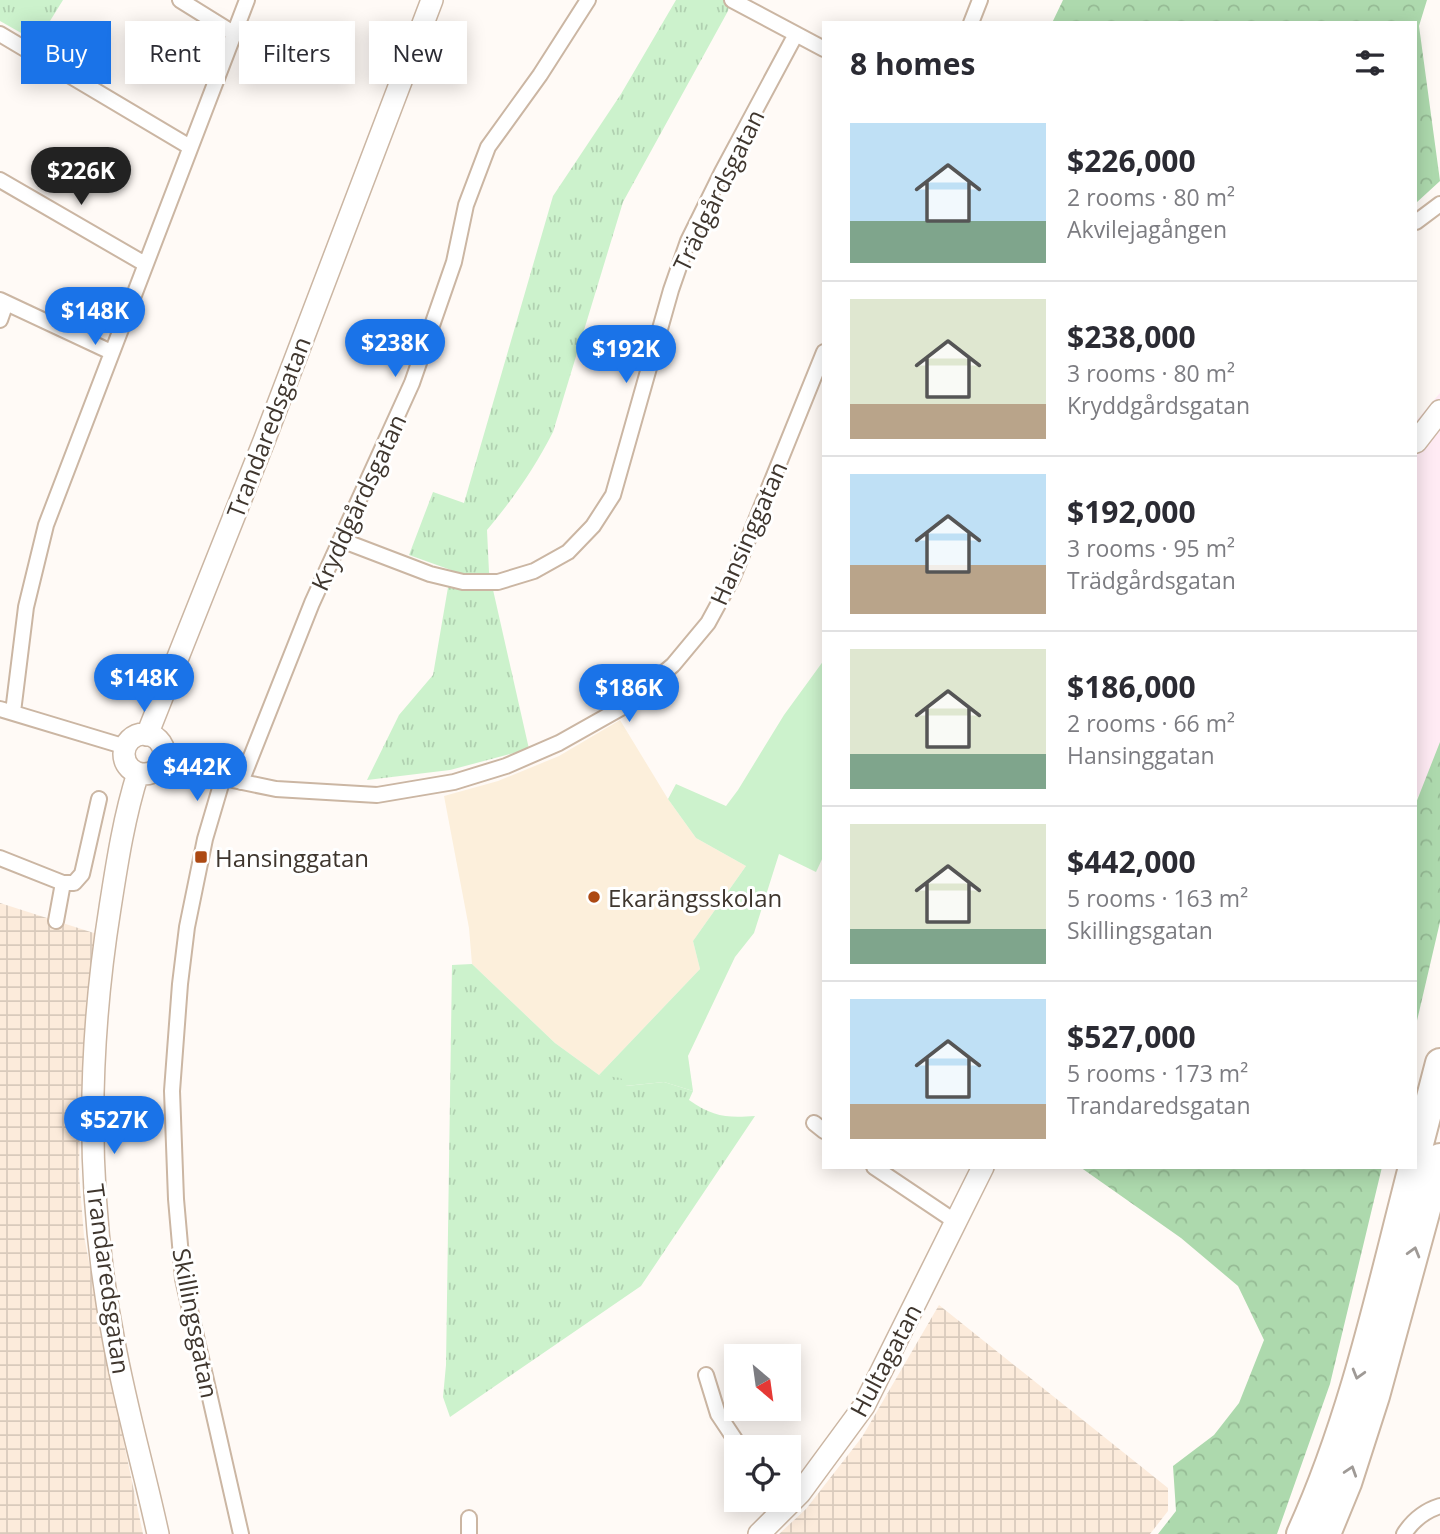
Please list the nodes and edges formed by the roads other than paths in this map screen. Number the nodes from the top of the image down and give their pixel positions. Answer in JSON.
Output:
{"nodes":[{"id":1,"x":180,"y":0,"type":"edge"},
{"id":2,"x":247,"y":0,"type":"edge"},
{"id":3,"x":432,"y":0,"type":"edge"},
{"id":4,"x":588,"y":0,"type":"edge"},
{"id":5,"x":732,"y":0,"type":"edge"},
{"id":6,"x":980,"y":0,"type":"edge"},
{"id":7,"x":972,"y":21,"type":"edge"},
{"id":8,"x":233,"y":33,"type":"junction"},
{"id":9,"x":0,"y":34,"type":"edge"},
{"id":10,"x":796,"y":34,"type":"junction"},
{"id":11,"x":822,"y":48,"type":"edge"},
{"id":12,"x":190,"y":147,"type":"junction"},
{"id":13,"x":0,"y":180,"type":"edge"},
{"id":14,"x":1440,"y":204,"type":"edge"},
{"id":15,"x":1417,"y":221,"type":"edge"},
{"id":16,"x":145,"y":264,"type":"junction"},
{"id":17,"x":3,"y":302,"type":"edge"},
{"id":18,"x":0,"y":320,"type":"edge"},
{"id":19,"x":111,"y":352,"type":"junction"},
{"id":20,"x":822,"y":357,"type":"edge"},
{"id":21,"x":1440,"y":411,"type":"edge"},
{"id":22,"x":1417,"y":441,"type":"edge"},
{"id":23,"x":341,"y":540,"type":"junction"},
{"id":24,"x":6,"y":710,"type":"edge"},
{"id":25,"x":147,"y":735,"type":"junction"},
{"id":26,"x":126,"y":747,"type":"junction"},
{"id":27,"x":164,"y":755,"type":"junction"},
{"id":28,"x":138,"y":773,"type":"junction"},
{"id":29,"x":223,"y":778,"type":"junction"},
{"id":30,"x":240,"y":782,"type":"junction"},
{"id":31,"x":99,"y":799,"type":"dead end"},
{"id":32,"x":0,"y":858,"type":"edge"},
{"id":33,"x":63,"y":883,"type":"junction"},
{"id":34,"x":56,"y":921,"type":"dead end"},
{"id":35,"x":1440,"y":1063,"type":"edge"},
{"id":36,"x":1417,"y":1151,"type":"edge"},
{"id":37,"x":1440,"y":1158,"type":"edge"},
{"id":38,"x":877,"y":1169,"type":"edge"},
{"id":39,"x":982,"y":1169,"type":"edge"},
{"id":40,"x":1412,"y":1169,"type":"edge"},
{"id":41,"x":956,"y":1222,"type":"junction"},
{"id":42,"x":706,"y":1375,"type":"dead end"},
{"id":43,"x":733,"y":1435,"type":"edge"},
{"id":44,"x":801,"y":1487,"type":"edge"},
{"id":45,"x":1440,"y":1506,"type":"edge"},
{"id":46,"x":775,"y":1512,"type":"edge"},
{"id":47,"x":469,"y":1518,"type":"dead end"},
{"id":48,"x":158,"y":1534,"type":"edge"},
{"id":49,"x":241,"y":1534,"type":"edge"},
{"id":50,"x":468,"y":1534,"type":"edge"},
{"id":51,"x":759,"y":1534,"type":"edge"},
{"id":52,"x":1301,"y":1534,"type":"edge"},
{"id":53,"x":1325,"y":1534,"type":"edge"},
{"id":54,"x":1404,"y":1534,"type":"edge"}],
"edges":[{"from":1,"to":8,"type":"street"},
{"from":2,"to":8,"type":"street"},
{"from":3,"to":25,"type":"street","name":"Trandaredsgatan"},
{"from":4,"to":23,"type":"street","name":"Kryddgårdsgatan"},
{"from":5,"to":10,"type":"street"},
{"from":6,"to":7,"type":"street"},
{"from":8,"to":12,"type":"street"},
{"from":9,"to":12,"type":"street"},
{"from":10,"to":11,"type":"street"},
{"from":10,"to":23,"type":"street","name":"Trädgårdsgatan"},
{"from":12,"to":16,"type":"street"},
{"from":13,"to":16,"type":"street"},
{"from":14,"to":15,"type":"street"},
{"from":16,"to":19,"type":"street"},
{"from":17,"to":18,"type":"street"},
{"from":17,"to":19,"type":"street"},
{"from":19,"to":24,"type":"street"},
{"from":20,"to":30,"type":"street","name":"Hansinggatan"},
{"from":21,"to":22,"type":"street"},
{"from":23,"to":30,"type":"street","name":"Kryddgårdsgatan"},
{"from":24,"to":26,"type":"street"},
{"from":25,"to":26,"type":"street"},
{"from":25,"to":27,"type":"street"},
{"from":26,"to":28,"type":"street"},
{"from":27,"to":28,"type":"street"},
{"from":27,"to":29,"type":"street","name":"Hansinggatan"},
{"from":28,"to":48,"type":"street","name":"Trandaredsgatan"},
{"from":29,"to":30,"type":"street","name":"Hansinggatan"},
{"from":29,"to":49,"type":"street","name":"Skillingsgatan"},
{"from":31,"to":33,"type":"street"},
{"from":32,"to":33,"type":"street"},
{"from":33,"to":34,"type":"street"},
{"from":35,"to":36,"type":"highway"},
{"from":53,"to":37,"type":"highway","one_way":true},
{"from":38,"to":41,"type":"street"},
{"from":39,"to":41,"type":"street","name":"Hultagatan"},
{"from":40,"to":52,"type":"highway","one_way":true},
{"from":41,"to":44,"type":"street","name":"Hultagatan"},
{"from":42,"to":43,"type":"street"},
{"from":45,"to":54,"type":"street"},
{"from":46,"to":51,"type":"street","name":"Hultagatan"},
{"from":47,"to":50,"type":"street"}]}
